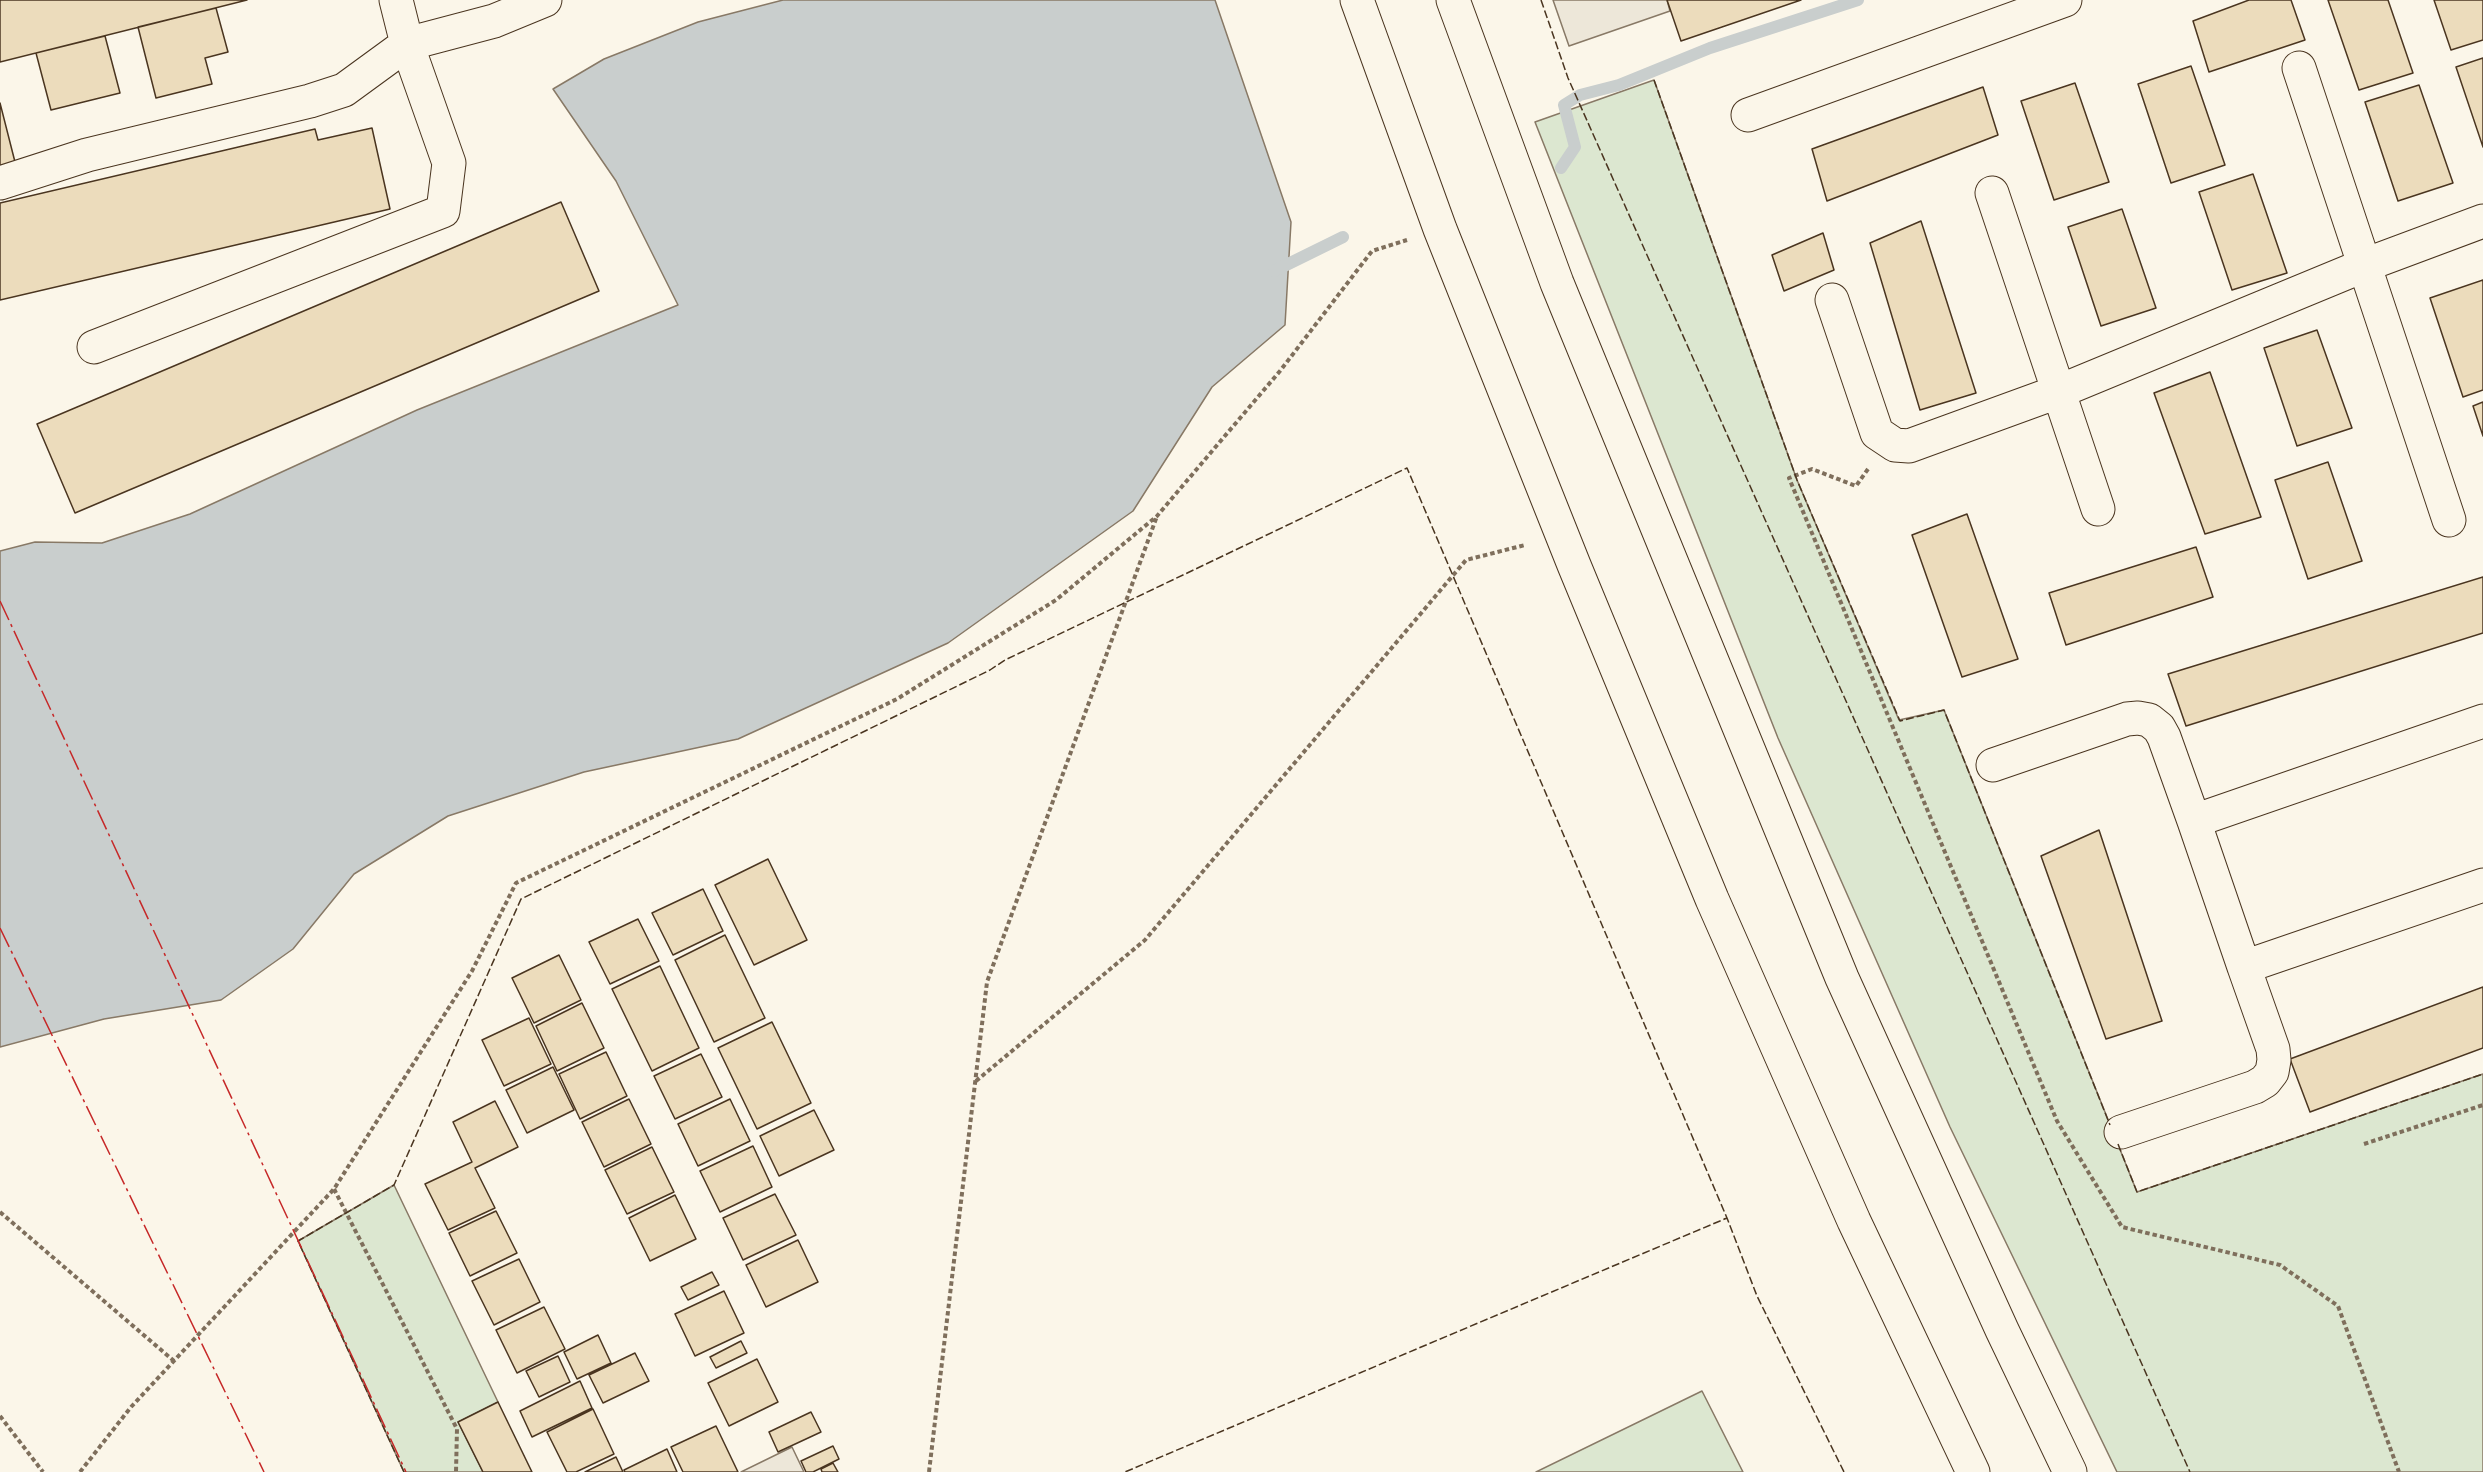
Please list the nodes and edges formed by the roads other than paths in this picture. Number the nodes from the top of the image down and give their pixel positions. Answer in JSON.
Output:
{"nodes":[{"id":1,"x":396,"y":0,"type":"edge"},
{"id":2,"x":545,"y":0,"type":"edge"},
{"id":3,"x":1357,"y":0,"type":"edge"},
{"id":4,"x":1453,"y":0,"type":"edge"},
{"id":5,"x":2065,"y":0,"type":"edge"},
{"id":6,"x":407,"y":44,"type":"junction"},
{"id":7,"x":2299,"y":68,"type":"dead end"},
{"id":8,"x":1748,"y":115,"type":"dead end"},
{"id":9,"x":0,"y":183,"type":"edge"},
{"id":10,"x":1992,"y":193,"type":"dead end"},
{"id":11,"x":2483,"y":221,"type":"edge"},
{"id":12,"x":2365,"y":265,"type":"junction"},
{"id":13,"x":1832,"y":300,"type":"dead end"},
{"id":14,"x":94,"y":347,"type":"dead end"},
{"id":15,"x":2060,"y":392,"type":"junction"},
{"id":16,"x":2098,"y":509,"type":"dead end"},
{"id":17,"x":2449,"y":520,"type":"dead end"},
{"id":18,"x":2483,"y":722,"type":"edge"},
{"id":19,"x":1993,"y":765,"type":"dead end"},
{"id":20,"x":2194,"y":820,"type":"junction"},
{"id":21,"x":2483,"y":885,"type":"edge"},
{"id":22,"x":2244,"y":967,"type":"junction"},
{"id":23,"x":2121,"y":1132,"type":"dead end"},
{"id":24,"x":1973,"y":1472,"type":"edge"},
{"id":25,"x":2070,"y":1472,"type":"edge"}],
"edges":[{"from":1,"to":6,"type":"main road"},
{"from":2,"to":6,"type":"main road"},
{"from":3,"to":24,"type":"main road"},
{"from":4,"to":25,"type":"main road"},
{"from":5,"to":8,"type":"main road"},
{"from":6,"to":9,"type":"main road"},
{"from":6,"to":14,"type":"main road"},
{"from":7,"to":12,"type":"main road"},
{"from":10,"to":15,"type":"main road"},
{"from":11,"to":12,"type":"main road"},
{"from":12,"to":15,"type":"main road"},
{"from":12,"to":17,"type":"main road"},
{"from":13,"to":15,"type":"main road"},
{"from":15,"to":16,"type":"main road"},
{"from":18,"to":20,"type":"main road"},
{"from":19,"to":20,"type":"main road"},
{"from":20,"to":22,"type":"main road"},
{"from":21,"to":22,"type":"main road"},
{"from":22,"to":23,"type":"main road"}]}
